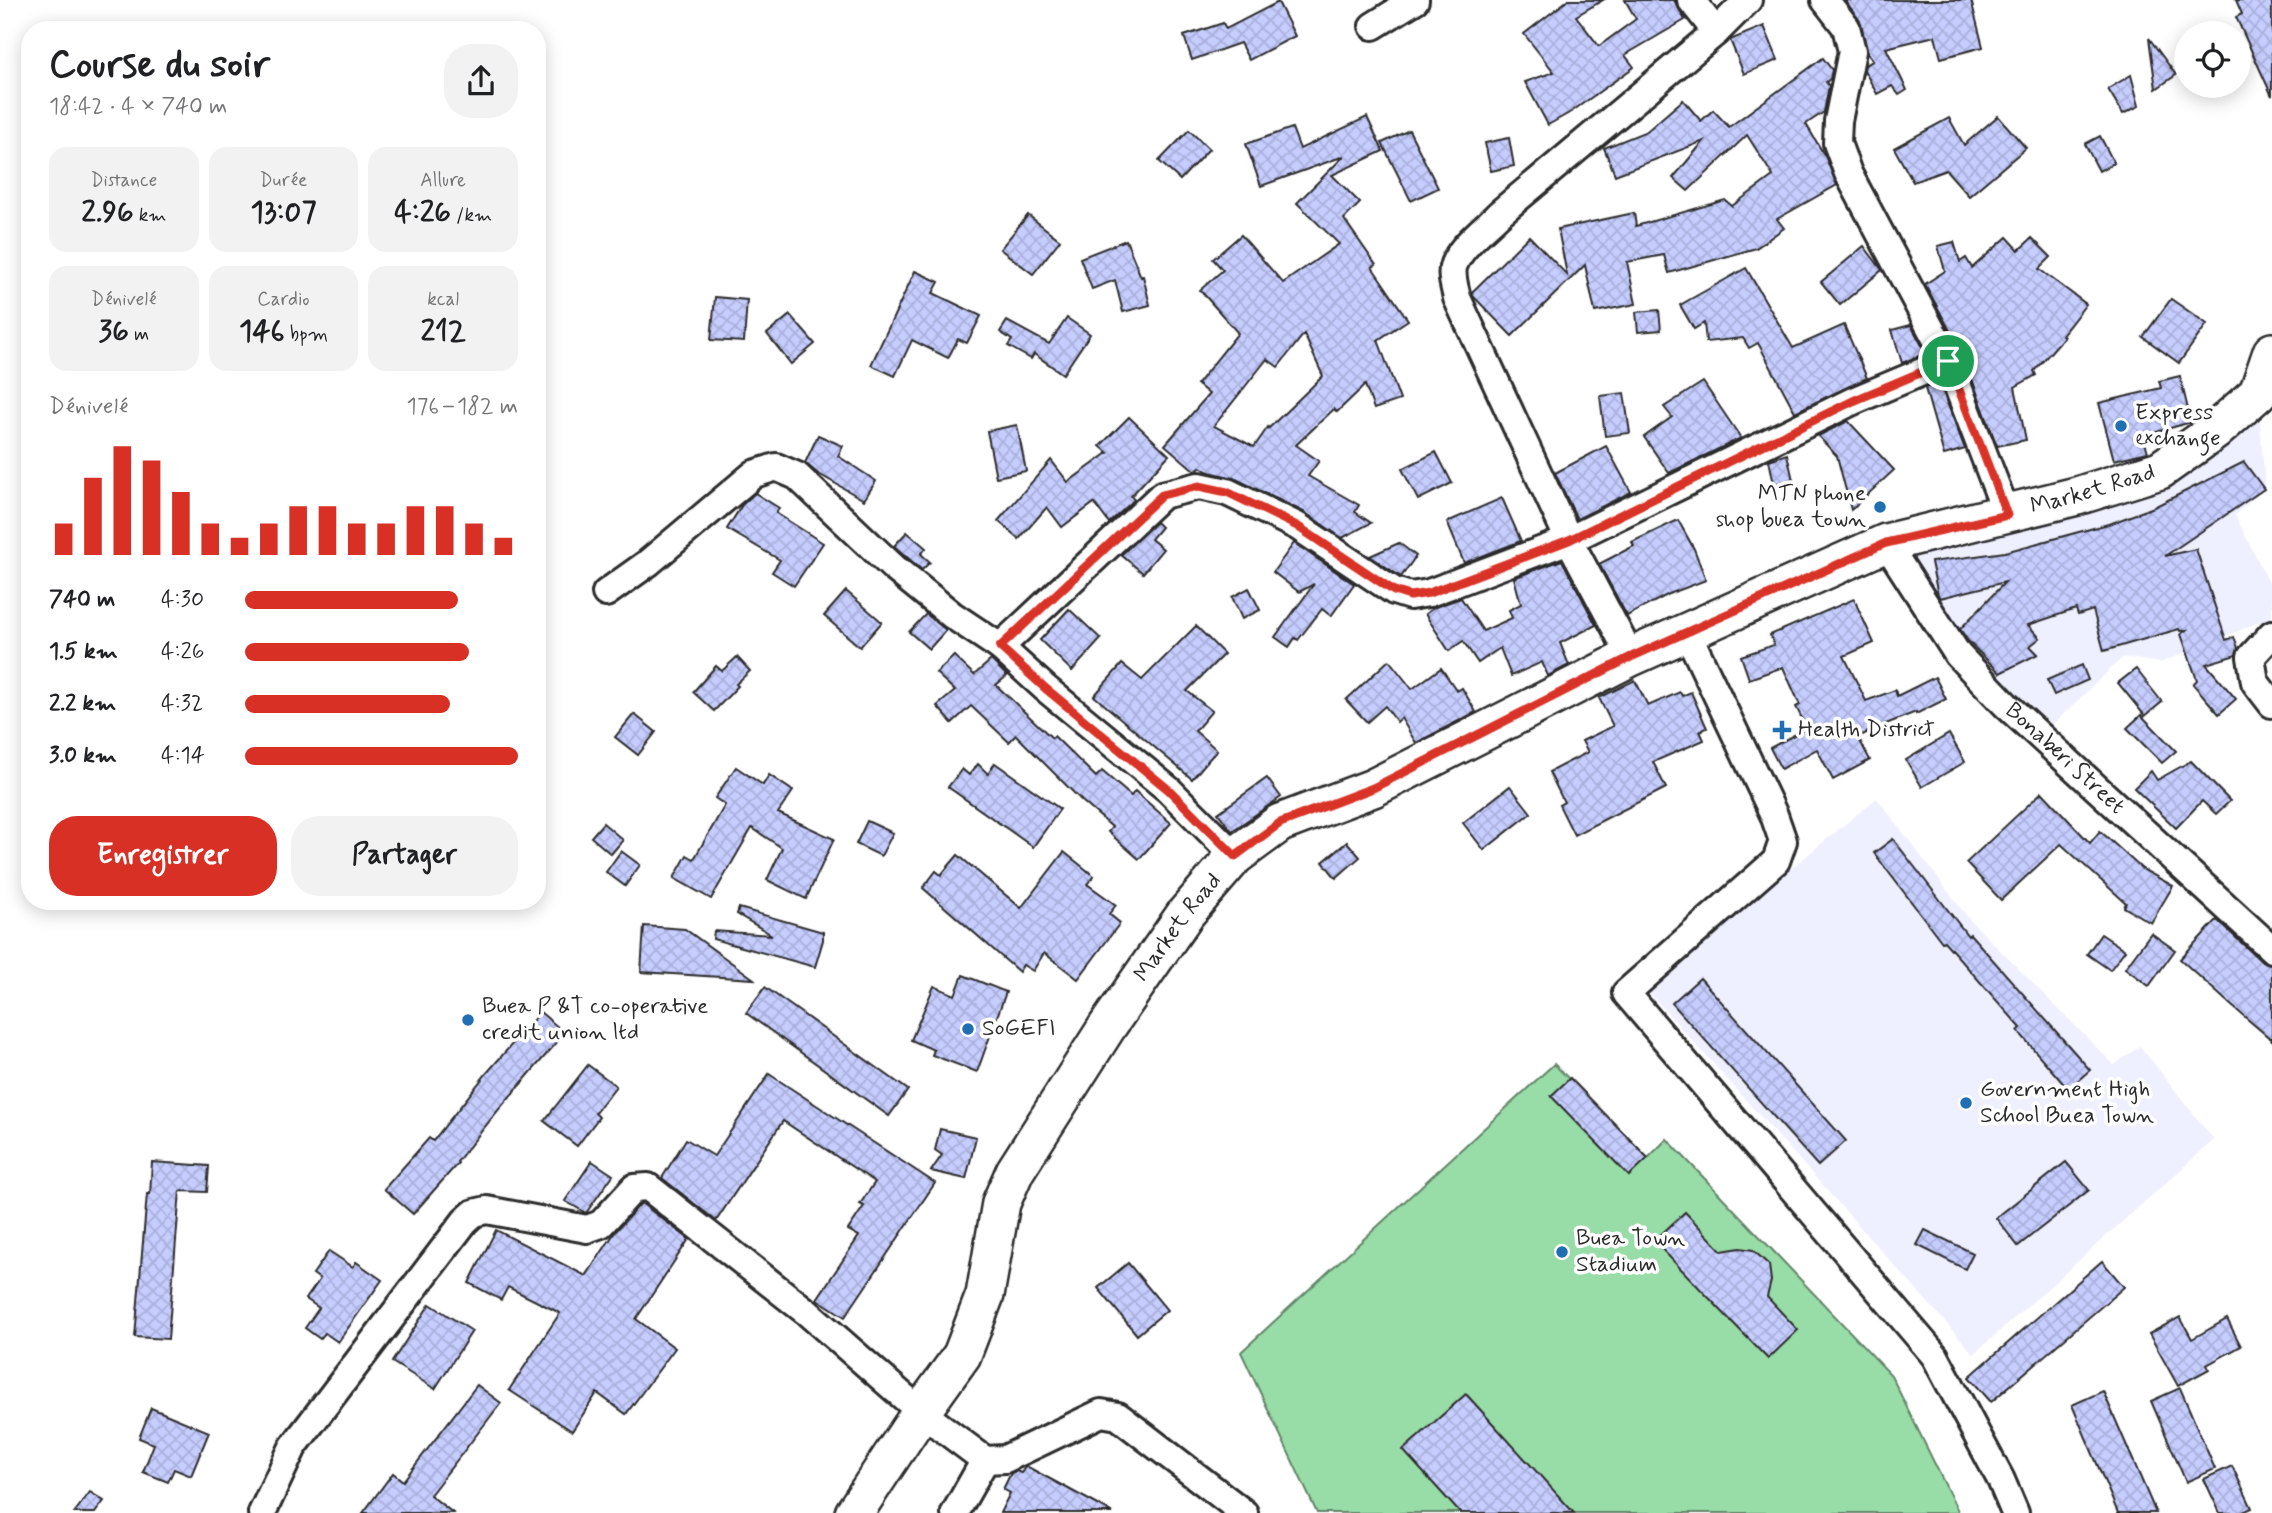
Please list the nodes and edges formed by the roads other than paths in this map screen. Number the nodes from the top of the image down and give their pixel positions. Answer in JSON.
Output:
{"nodes":[{"id":1,"x":1415,"y":0,"type":"edge"},
{"id":2,"x":1691,"y":0,"type":"edge"},
{"id":3,"x":1748,"y":0,"type":"edge"},
{"id":4,"x":1825,"y":0,"type":"edge"},
{"id":5,"x":1373,"y":26,"type":"dead end"},
{"id":6,"x":1716,"y":32,"type":"junction"},
{"id":7,"x":2272,"y":352,"type":"edge"},
{"id":8,"x":1948,"y":361,"type":"junction"},
{"id":9,"x":2007,"y":515,"type":"junction"},
{"id":10,"x":1569,"y":540,"type":"junction"},
{"id":11,"x":1886,"y":543,"type":"junction"},
{"id":12,"x":606,"y":593,"type":"dead end"},
{"id":13,"x":1687,"y":632,"type":"junction"},
{"id":14,"x":2272,"y":634,"type":"edge"},
{"id":15,"x":1000,"y":647,"type":"junction"},
{"id":16,"x":1631,"y":657,"type":"junction"},
{"id":17,"x":2272,"y":704,"type":"edge"},
{"id":18,"x":1235,"y":856,"type":"junction"},
{"id":19,"x":2272,"y":949,"type":"edge"},
{"id":20,"x":921,"y":1412,"type":"junction"},
{"id":21,"x":985,"y":1460,"type":"junction"},
{"id":22,"x":262,"y":1513,"type":"edge"},
{"id":23,"x":854,"y":1513,"type":"edge"},
{"id":24,"x":955,"y":1513,"type":"edge"},
{"id":25,"x":1244,"y":1513,"type":"edge"},
{"id":26,"x":2015,"y":1513,"type":"edge"}],
"edges":[{"from":1,"to":5,"type":"street"},
{"from":2,"to":6,"type":"street"},
{"from":3,"to":6,"type":"street"},
{"from":4,"to":8,"type":"street"},
{"from":6,"to":10,"type":"street"},
{"from":7,"to":9,"type":"main road","name":"Market Road"},
{"from":8,"to":9,"type":"street"},
{"from":8,"to":10,"type":"street"},
{"from":9,"to":11,"type":"main road","name":"Market Road"},
{"from":10,"to":15,"type":"street"},
{"from":10,"to":16,"type":"street"},
{"from":11,"to":13,"type":"main road","name":"Market Road"},
{"from":11,"to":19,"type":"street","name":"Bonaberi Street"},
{"from":12,"to":15,"type":"street"},
{"from":13,"to":16,"type":"main road","name":"Market Road"},
{"from":13,"to":26,"type":"street"},
{"from":14,"to":17,"type":"street"},
{"from":15,"to":18,"type":"street"},
{"from":16,"to":18,"type":"main road","name":"Market Road"},
{"from":18,"to":20,"type":"main road","name":"Market Road"},
{"from":20,"to":21,"type":"street"},
{"from":20,"to":22,"type":"street"},
{"from":20,"to":23,"type":"main road","name":"Market Road"},
{"from":21,"to":24,"type":"street"},
{"from":21,"to":25,"type":"street"}]}
